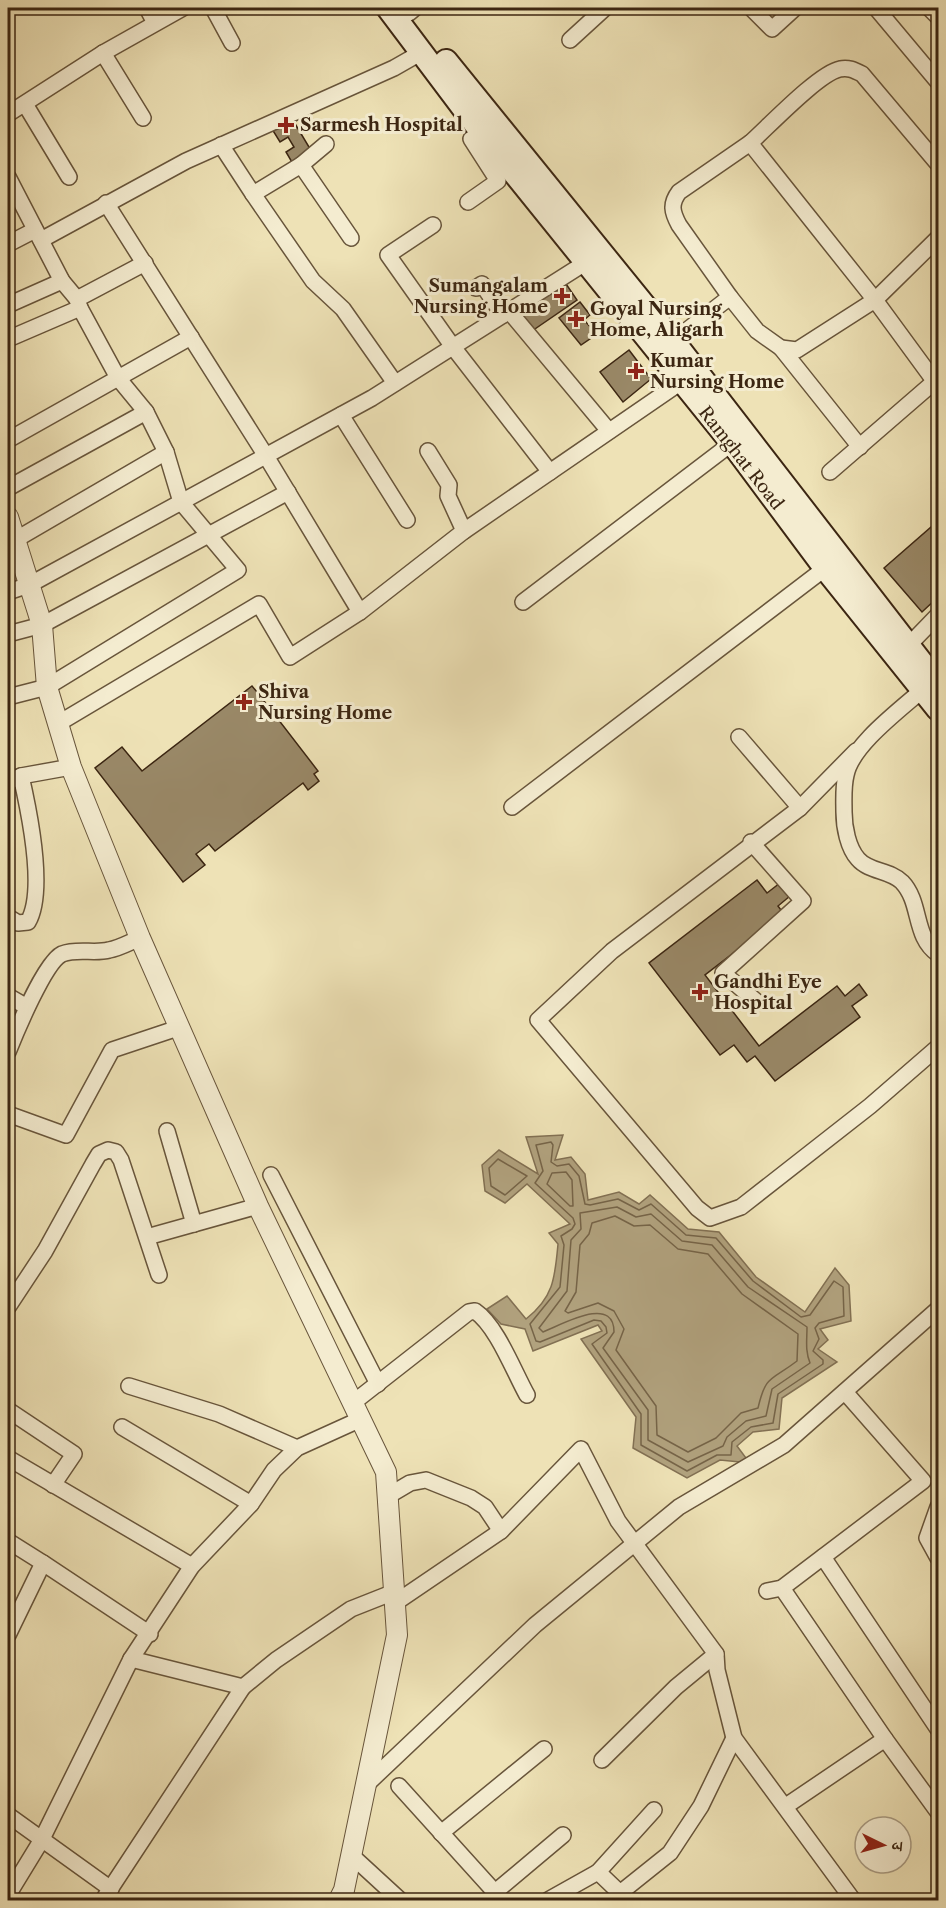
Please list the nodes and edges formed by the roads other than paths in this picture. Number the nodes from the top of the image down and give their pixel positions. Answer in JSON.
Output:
{"nodes":[{"id":1,"x":147,"y":8,"type":"edge"},
{"id":2,"x":183,"y":8,"type":"edge"},
{"id":3,"x":213,"y":8,"type":"edge"},
{"id":4,"x":605,"y":8,"type":"edge"},
{"id":5,"x":751,"y":8,"type":"edge"},
{"id":6,"x":795,"y":8,"type":"edge"},
{"id":7,"x":876,"y":8,"type":"edge"},
{"id":8,"x":929,"y":8,"type":"edge"},
{"id":9,"x":404,"y":9,"type":"edge"},
{"id":10,"x":939,"y":17,"type":"edge"},
{"id":11,"x":155,"y":24,"type":"junction"},
{"id":12,"x":570,"y":40,"type":"dead end"},
{"id":13,"x":232,"y":43,"type":"dead end"},
{"id":14,"x":422,"y":52,"type":"junction"},
{"id":15,"x":103,"y":53,"type":"junction"},
{"id":16,"x":939,"y":82,"type":"edge"},
{"id":17,"x":25,"y":104,"type":"junction"},
{"id":18,"x":8,"y":114,"type":"edge"},
{"id":19,"x":143,"y":118,"type":"dead end"},
{"id":20,"x":482,"y":133,"type":"junction"},
{"id":21,"x":750,"y":143,"type":"junction"},
{"id":22,"x":327,"y":144,"type":"dead end"},
{"id":23,"x":220,"y":145,"type":"junction"},
{"id":24,"x":939,"y":164,"type":"edge"},
{"id":25,"x":301,"y":165,"type":"junction"},
{"id":26,"x":69,"y":177,"type":"dead end"},
{"id":27,"x":8,"y":178,"type":"edge"},
{"id":28,"x":253,"y":194,"type":"junction"},
{"id":29,"x":106,"y":202,"type":"junction"},
{"id":30,"x":468,"y":202,"type":"dead end"},
{"id":31,"x":433,"y":225,"type":"dead end"},
{"id":32,"x":38,"y":235,"type":"junction"},
{"id":33,"x":351,"y":238,"type":"dead end"},
{"id":34,"x":939,"y":238,"type":"edge"},
{"id":35,"x":8,"y":244,"type":"edge"},
{"id":36,"x":594,"y":257,"type":"junction"},
{"id":37,"x":145,"y":263,"type":"junction"},
{"id":38,"x":62,"y":281,"type":"junction"},
{"id":39,"x":476,"y":288,"type":"dead end"},
{"id":40,"x":730,"y":297,"type":"junction"},
{"id":41,"x":875,"y":300,"type":"junction"},
{"id":42,"x":78,"y":303,"type":"junction"},
{"id":43,"x":8,"y":305,"type":"edge"},
{"id":44,"x":506,"y":313,"type":"junction"},
{"id":45,"x":192,"y":337,"type":"junction"},
{"id":46,"x":8,"y":339,"type":"edge"},
{"id":47,"x":673,"y":341,"type":"junction"},
{"id":48,"x":453,"y":347,"type":"junction"},
{"id":49,"x":781,"y":348,"type":"junction"},
{"id":50,"x":118,"y":378,"type":"junction"},
{"id":51,"x":681,"y":382,"type":"junction"},
{"id":52,"x":395,"y":383,"type":"junction"},
{"id":53,"x":936,"y":384,"type":"edge"},
{"id":54,"x":146,"y":412,"type":"junction"},
{"id":55,"x":341,"y":415,"type":"junction"},
{"id":56,"x":609,"y":431,"type":"junction"},
{"id":57,"x":8,"y":440,"type":"edge"},
{"id":58,"x":732,"y":443,"type":"junction"},
{"id":59,"x":860,"y":447,"type":"junction"},
{"id":60,"x":428,"y":451,"type":"dead end"},
{"id":61,"x":166,"y":452,"type":"junction"},
{"id":62,"x":266,"y":456,"type":"junction"},
{"id":63,"x":550,"y":472,"type":"junction"},
{"id":64,"x":830,"y":472,"type":"dead end"},
{"id":65,"x":8,"y":488,"type":"edge"},
{"id":66,"x":288,"y":492,"type":"junction"},
{"id":67,"x":182,"y":502,"type":"junction"},
{"id":68,"x":8,"y":517,"type":"edge"},
{"id":69,"x":406,"y":520,"type":"dead end"},
{"id":70,"x":464,"y":531,"type":"junction"},
{"id":71,"x":209,"y":535,"type":"junction"},
{"id":72,"x":14,"y":549,"type":"edge"},
{"id":73,"x":832,"y":563,"type":"junction"},
{"id":74,"x":29,"y":585,"type":"junction"},
{"id":75,"x":8,"y":592,"type":"edge"},
{"id":76,"x":523,"y":602,"type":"dead end"},
{"id":77,"x":360,"y":612,"type":"junction"},
{"id":78,"x":939,"y":615,"type":"edge"},
{"id":79,"x":42,"y":625,"type":"junction"},
{"id":80,"x":8,"y":634,"type":"edge"},
{"id":81,"x":908,"y":646,"type":"junction"},
{"id":82,"x":932,"y":684,"type":"edge"},
{"id":83,"x":47,"y":687,"type":"junction"},
{"id":84,"x":8,"y":697,"type":"edge"},
{"id":85,"x":939,"y":709,"type":"edge"},
{"id":86,"x":60,"y":723,"type":"junction"},
{"id":87,"x":740,"y":737,"type":"dead end"},
{"id":88,"x":856,"y":751,"type":"junction"},
{"id":89,"x":71,"y":767,"type":"junction"},
{"id":90,"x":14,"y":779,"type":"edge"},
{"id":91,"x":512,"y":807,"type":"dead end"},
{"id":92,"x":800,"y":808,"type":"junction"},
{"id":93,"x":752,"y":842,"type":"junction"},
{"id":94,"x":8,"y":917,"type":"edge"},
{"id":95,"x":140,"y":938,"type":"junction"},
{"id":96,"x":939,"y":954,"type":"edge"},
{"id":97,"x":8,"y":996,"type":"edge"},
{"id":98,"x":757,"y":1002,"type":"dead end"},
{"id":99,"x":27,"y":1007,"type":"junction"},
{"id":100,"x":182,"y":1027,"type":"junction"},
{"id":101,"x":939,"y":1047,"type":"edge"},
{"id":102,"x":8,"y":1052,"type":"edge"},
{"id":103,"x":9,"y":1116,"type":"edge"},
{"id":104,"x":167,"y":1131,"type":"dead end"},
{"id":105,"x":271,"y":1175,"type":"dead end"},
{"id":106,"x":258,"y":1206,"type":"junction"},
{"id":107,"x":194,"y":1224,"type":"junction"},
{"id":108,"x":147,"y":1238,"type":"junction"},
{"id":109,"x":159,"y":1275,"type":"dead end"},
{"id":110,"x":8,"y":1307,"type":"edge"},
{"id":111,"x":939,"y":1309,"type":"edge"},
{"id":112,"x":378,"y":1384,"type":"junction"},
{"id":113,"x":129,"y":1386,"type":"dead end"},
{"id":114,"x":845,"y":1392,"type":"junction"},
{"id":115,"x":527,"y":1395,"type":"dead end"},
{"id":116,"x":8,"y":1410,"type":"edge"},
{"id":117,"x":357,"y":1411,"type":"junction"},
{"id":118,"x":122,"y":1427,"type":"dead end"},
{"id":119,"x":297,"y":1448,"type":"junction"},
{"id":120,"x":8,"y":1458,"type":"edge"},
{"id":121,"x":53,"y":1485,"type":"junction"},
{"id":122,"x":388,"y":1496,"type":"junction"},
{"id":123,"x":250,"y":1504,"type":"junction"},
{"id":124,"x":939,"y":1507,"type":"edge"},
{"id":125,"x":501,"y":1531,"type":"junction"},
{"id":126,"x":8,"y":1541,"type":"edge"},
{"id":127,"x":636,"y":1542,"type":"junction"},
{"id":128,"x":823,"y":1557,"type":"junction"},
{"id":129,"x":939,"y":1558,"type":"edge"},
{"id":130,"x":43,"y":1563,"type":"junction"},
{"id":131,"x":192,"y":1566,"type":"junction"},
{"id":132,"x":394,"y":1598,"type":"junction"},
{"id":133,"x":12,"y":1615,"type":"edge"},
{"id":134,"x":150,"y":1634,"type":"junction"},
{"id":135,"x":8,"y":1635,"type":"edge"},
{"id":136,"x":716,"y":1654,"type":"junction"},
{"id":137,"x":131,"y":1659,"type":"junction"},
{"id":138,"x":243,"y":1687,"type":"junction"},
{"id":139,"x":939,"y":1729,"type":"edge"},
{"id":140,"x":734,"y":1738,"type":"junction"},
{"id":141,"x":885,"y":1739,"type":"junction"},
{"id":142,"x":544,"y":1749,"type":"dead end"},
{"id":143,"x":602,"y":1760,"type":"dead end"},
{"id":144,"x":366,"y":1785,"type":"junction"},
{"id":145,"x":399,"y":1786,"type":"dead end"},
{"id":146,"x":786,"y":1806,"type":"junction"},
{"id":147,"x":654,"y":1810,"type":"dead end"},
{"id":148,"x":939,"y":1812,"type":"edge"},
{"id":149,"x":8,"y":1815,"type":"edge"},
{"id":150,"x":441,"y":1833,"type":"junction"},
{"id":151,"x":563,"y":1835,"type":"dead end"},
{"id":152,"x":41,"y":1841,"type":"junction"},
{"id":153,"x":351,"y":1856,"type":"junction"},
{"id":154,"x":598,"y":1872,"type":"junction"},
{"id":155,"x":8,"y":1895,"type":"edge"},
{"id":156,"x":107,"y":1895,"type":"edge"},
{"id":157,"x":498,"y":1897,"type":"edge"},
{"id":158,"x":339,"y":1900,"type":"edge"},
{"id":159,"x":400,"y":1900,"type":"edge"},
{"id":160,"x":548,"y":1900,"type":"edge"},
{"id":161,"x":853,"y":1900,"type":"edge"}],
"edges":[{"from":1,"to":11,"type":"street"},
{"from":2,"to":11,"type":"street"},
{"from":3,"to":13,"type":"street"},
{"from":4,"to":12,"type":"street"},
{"from":5,"to":6,"type":"street"},
{"from":7,"to":16,"type":"street"},
{"from":8,"to":10,"type":"street"},
{"from":9,"to":14,"type":"main road","name":"Ramghat Road"},
{"from":9,"to":36,"type":"main road","name":"Ramghat Road"},
{"from":11,"to":15,"type":"street"},
{"from":14,"to":20,"type":"main road","name":"Ramghat Road"},
{"from":14,"to":23,"type":"street"},
{"from":15,"to":17,"type":"street"},
{"from":15,"to":19,"type":"street"},
{"from":17,"to":18,"type":"street"},
{"from":17,"to":26,"type":"street"},
{"from":20,"to":30,"type":"street"},
{"from":20,"to":36,"type":"main road","name":"Ramghat Road"},
{"from":21,"to":24,"type":"street"},
{"from":21,"to":40,"type":"street"},
{"from":21,"to":41,"type":"street"},
{"from":22,"to":25,"type":"street"},
{"from":23,"to":28,"type":"street"},
{"from":23,"to":29,"type":"street"},
{"from":25,"to":28,"type":"street"},
{"from":25,"to":33,"type":"street"},
{"from":27,"to":32,"type":"street"},
{"from":28,"to":52,"type":"street"},
{"from":29,"to":32,"type":"street"},
{"from":29,"to":37,"type":"street"},
{"from":31,"to":48,"type":"street"},
{"from":32,"to":35,"type":"street"},
{"from":32,"to":38,"type":"street"},
{"from":34,"to":41,"type":"street"},
{"from":36,"to":44,"type":"street"},
{"from":36,"to":47,"type":"main road","name":"Ramghat Road"},
{"from":36,"to":51,"type":"main road","name":"Ramghat Road"},
{"from":37,"to":42,"type":"street"},
{"from":37,"to":45,"type":"street"},
{"from":38,"to":42,"type":"street"},
{"from":38,"to":43,"type":"street"},
{"from":39,"to":44,"type":"street"},
{"from":40,"to":47,"type":"street"},
{"from":40,"to":49,"type":"street"},
{"from":41,"to":49,"type":"street"},
{"from":41,"to":53,"type":"street"},
{"from":42,"to":46,"type":"street"},
{"from":42,"to":50,"type":"street"},
{"from":44,"to":48,"type":"street"},
{"from":44,"to":56,"type":"street"},
{"from":45,"to":50,"type":"street"},
{"from":45,"to":62,"type":"street"},
{"from":47,"to":73,"type":"main road","name":"Ramghat Road"},
{"from":48,"to":52,"type":"street"},
{"from":48,"to":63,"type":"street"},
{"from":49,"to":59,"type":"street"},
{"from":50,"to":54,"type":"street"},
{"from":50,"to":57,"type":"street"},
{"from":51,"to":56,"type":"street"},
{"from":51,"to":58,"type":"main road","name":"Ramghat Road"},
{"from":52,"to":55,"type":"street"},
{"from":53,"to":59,"type":"street"},
{"from":54,"to":61,"type":"street"},
{"from":54,"to":65,"type":"street"},
{"from":55,"to":62,"type":"street"},
{"from":55,"to":69,"type":"street"},
{"from":56,"to":63,"type":"street"},
{"from":58,"to":73,"type":"main road","name":"Ramghat Road"},
{"from":58,"to":76,"type":"street"},
{"from":59,"to":64,"type":"street"},
{"from":60,"to":70,"type":"street"},
{"from":61,"to":67,"type":"street"},
{"from":61,"to":72,"type":"street"},
{"from":62,"to":66,"type":"street"},
{"from":62,"to":67,"type":"street"},
{"from":63,"to":70,"type":"street"},
{"from":66,"to":71,"type":"street"},
{"from":66,"to":77,"type":"street"},
{"from":67,"to":71,"type":"street"},
{"from":67,"to":74,"type":"street"},
{"from":68,"to":72,"type":"street"},
{"from":70,"to":77,"type":"street"},
{"from":71,"to":79,"type":"street"},
{"from":71,"to":83,"type":"street"},
{"from":72,"to":74,"type":"street"},
{"from":73,"to":81,"type":"main road","name":"Ramghat Road"},
{"from":73,"to":82,"type":"main road","name":"Ramghat Road"},
{"from":73,"to":91,"type":"street"},
{"from":74,"to":75,"type":"street"},
{"from":74,"to":79,"type":"street"},
{"from":77,"to":86,"type":"street"},
{"from":78,"to":81,"type":"street"},
{"from":79,"to":80,"type":"street"},
{"from":79,"to":83,"type":"street"},
{"from":81,"to":82,"type":"main road","name":"Ramghat Road"},
{"from":82,"to":85,"type":"main road","name":"Ramghat Road"},
{"from":82,"to":88,"type":"street"},
{"from":83,"to":84,"type":"street"},
{"from":83,"to":86,"type":"street"},
{"from":86,"to":89,"type":"street"},
{"from":87,"to":92,"type":"street"},
{"from":88,"to":92,"type":"street"},
{"from":88,"to":96,"type":"street"},
{"from":89,"to":90,"type":"street"},
{"from":89,"to":95,"type":"street"},
{"from":90,"to":94,"type":"street"},
{"from":92,"to":93,"type":"street"},
{"from":93,"to":98,"type":"street"},
{"from":93,"to":101,"type":"street"},
{"from":95,"to":99,"type":"street"},
{"from":95,"to":100,"type":"street"},
{"from":97,"to":99,"type":"street"},
{"from":99,"to":102,"type":"street"},
{"from":100,"to":103,"type":"street"},
{"from":100,"to":106,"type":"street"},
{"from":104,"to":107,"type":"street"},
{"from":105,"to":112,"type":"street"},
{"from":106,"to":107,"type":"street"},
{"from":106,"to":117,"type":"street"},
{"from":107,"to":108,"type":"street"},
{"from":108,"to":109,"type":"street"},
{"from":108,"to":110,"type":"street"},
{"from":111,"to":114,"type":"street"},
{"from":112,"to":115,"type":"street"},
{"from":112,"to":117,"type":"street"},
{"from":113,"to":119,"type":"street"},
{"from":114,"to":127,"type":"street"},
{"from":114,"to":128,"type":"street"},
{"from":116,"to":121,"type":"street"},
{"from":117,"to":119,"type":"street"},
{"from":117,"to":122,"type":"street"},
{"from":118,"to":123,"type":"street"},
{"from":119,"to":123,"type":"street"},
{"from":120,"to":121,"type":"street"},
{"from":121,"to":131,"type":"street"},
{"from":122,"to":125,"type":"street"},
{"from":122,"to":132,"type":"street"},
{"from":123,"to":131,"type":"street"},
{"from":124,"to":129,"type":"street"},
{"from":125,"to":127,"type":"street"},
{"from":125,"to":132,"type":"street"},
{"from":126,"to":130,"type":"street"},
{"from":127,"to":136,"type":"street"},
{"from":127,"to":144,"type":"street"},
{"from":128,"to":139,"type":"street"},
{"from":128,"to":141,"type":"street"},
{"from":130,"to":133,"type":"street"},
{"from":130,"to":134,"type":"street"},
{"from":131,"to":134,"type":"street"},
{"from":132,"to":138,"type":"street"},
{"from":132,"to":144,"type":"street"},
{"from":133,"to":135,"type":"street"},
{"from":134,"to":137,"type":"street"},
{"from":136,"to":140,"type":"street"},
{"from":136,"to":143,"type":"street"},
{"from":137,"to":138,"type":"street"},
{"from":137,"to":152,"type":"street"},
{"from":138,"to":156,"type":"street"},
{"from":140,"to":146,"type":"street"},
{"from":140,"to":154,"type":"street"},
{"from":141,"to":146,"type":"street"},
{"from":141,"to":148,"type":"street"},
{"from":142,"to":150,"type":"street"},
{"from":144,"to":153,"type":"street"},
{"from":145,"to":150,"type":"street"},
{"from":146,"to":161,"type":"street"},
{"from":147,"to":154,"type":"street"},
{"from":149,"to":152,"type":"street"},
{"from":150,"to":157,"type":"street"},
{"from":151,"to":157,"type":"street"},
{"from":152,"to":155,"type":"street"},
{"from":152,"to":156,"type":"street"},
{"from":153,"to":158,"type":"street"},
{"from":153,"to":159,"type":"street"},
{"from":154,"to":160,"type":"street"}]}
